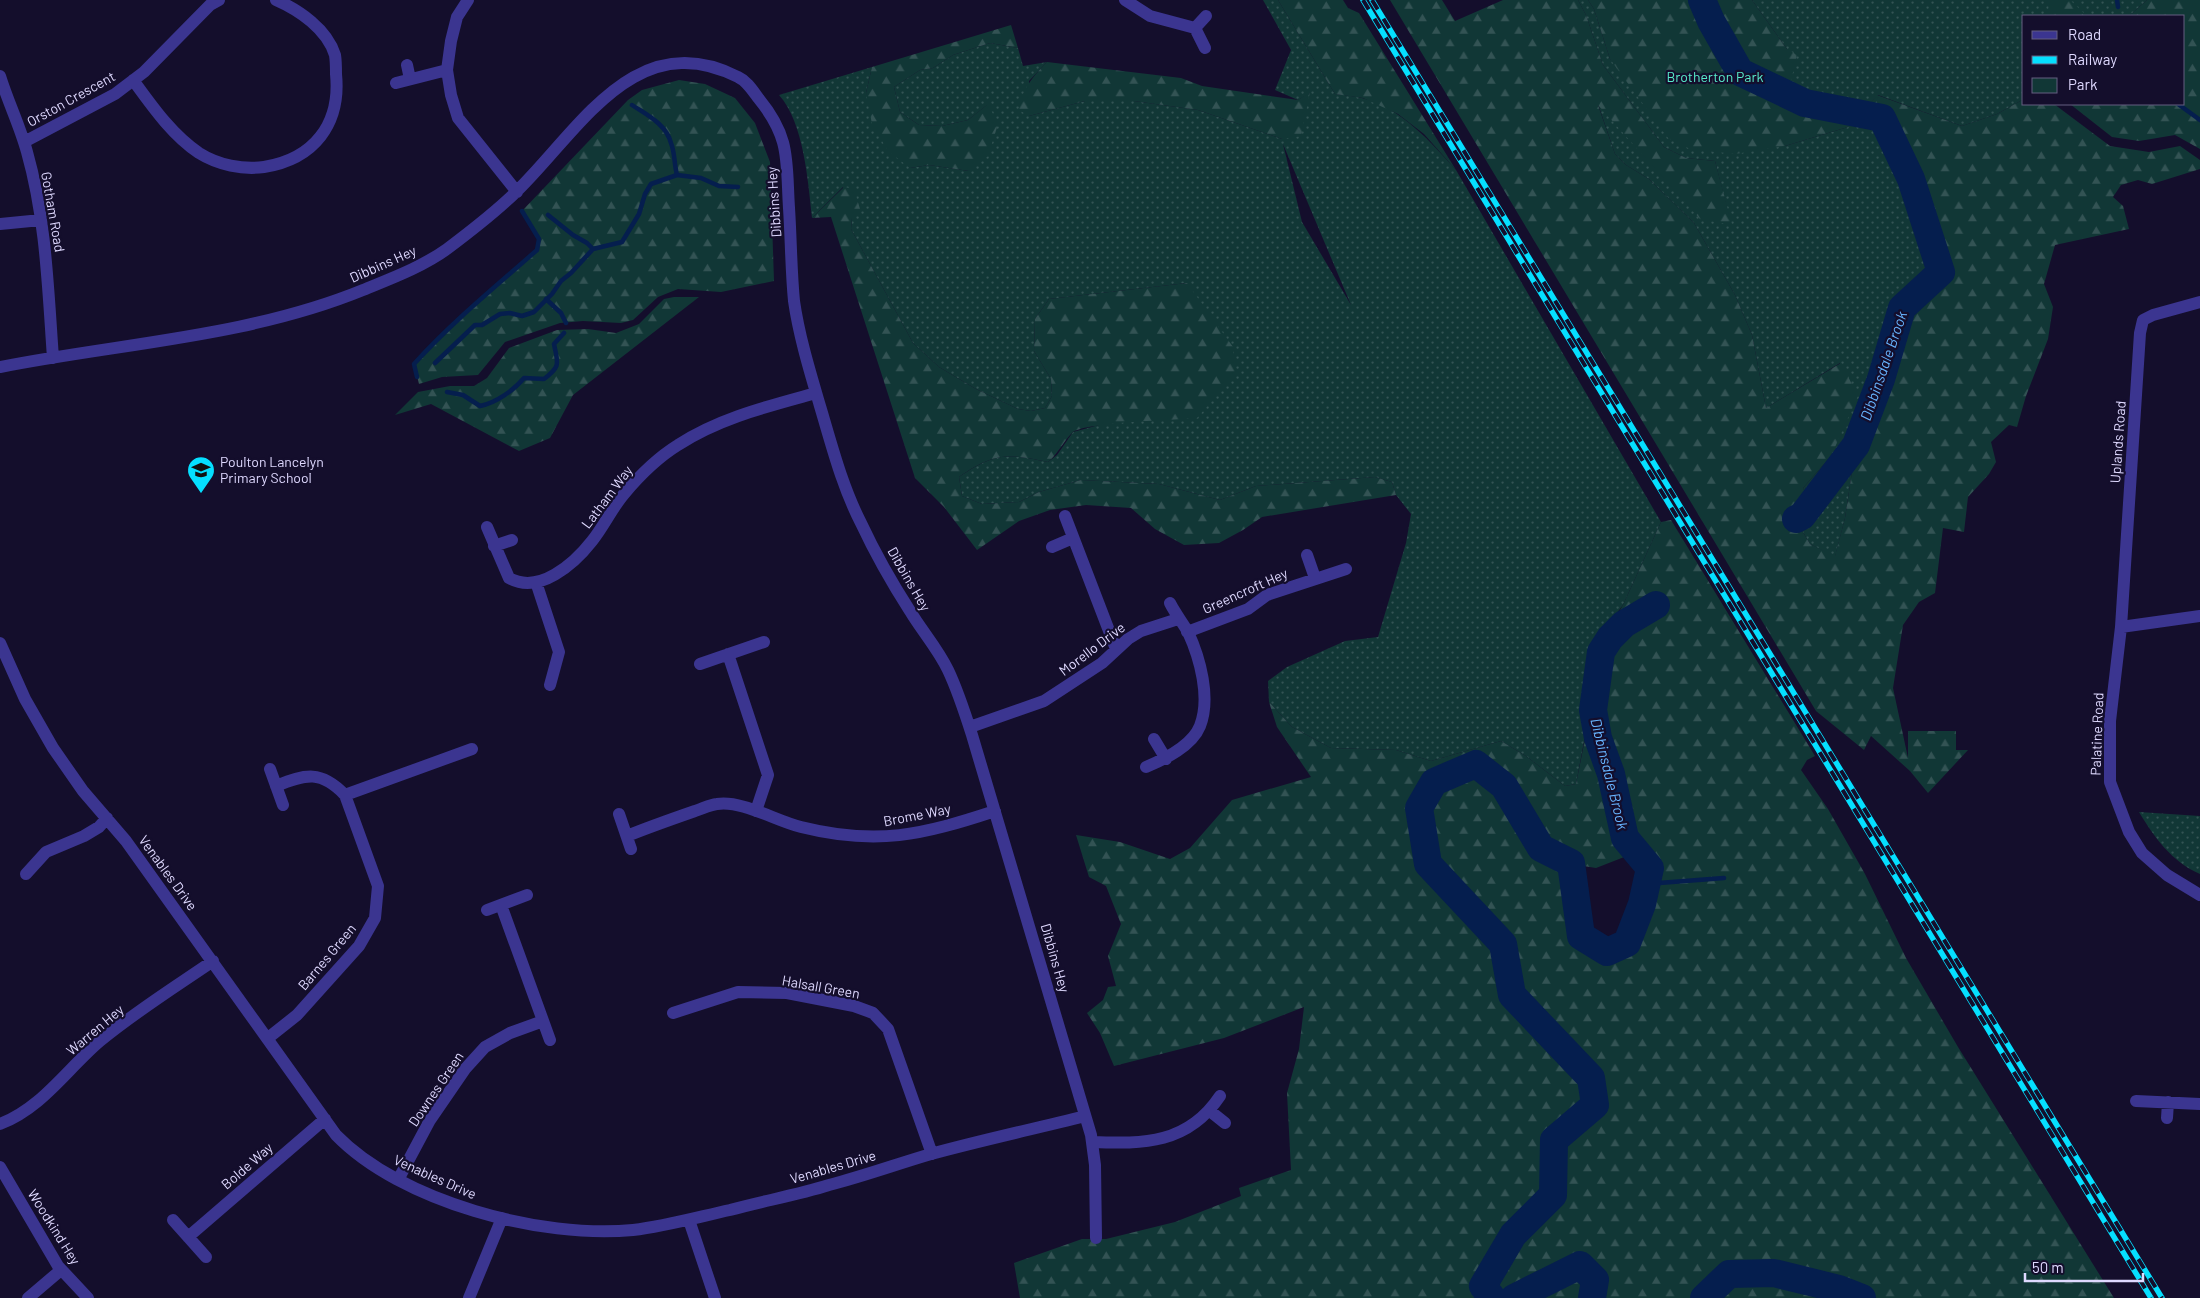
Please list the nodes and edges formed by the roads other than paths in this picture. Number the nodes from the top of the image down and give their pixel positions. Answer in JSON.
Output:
{"nodes":[{"id":1,"x":219,"y":0,"type":"edge"},
{"id":2,"x":276,"y":0,"type":"edge"},
{"id":3,"x":468,"y":0,"type":"edge"},
{"id":4,"x":1125,"y":0,"type":"edge"},
{"id":5,"x":1206,"y":16,"type":"dead end"},
{"id":6,"x":1195,"y":28,"type":"junction"},
{"id":7,"x":1205,"y":48,"type":"dead end"},
{"id":8,"x":407,"y":65,"type":"dead end"},
{"id":9,"x":447,"y":70,"type":"junction"},
{"id":10,"x":0,"y":76,"type":"edge"},
{"id":11,"x":133,"y":80,"type":"junction"},
{"id":12,"x":410,"y":80,"type":"junction"},
{"id":13,"x":396,"y":83,"type":"dead end"},
{"id":14,"x":24,"y":142,"type":"junction"},
{"id":15,"x":517,"y":192,"type":"junction"},
{"id":16,"x":41,"y":220,"type":"junction"},
{"id":17,"x":0,"y":224,"type":"edge"},
{"id":18,"x":2200,"y":302,"type":"edge"},
{"id":19,"x":53,"y":358,"type":"junction"},
{"id":20,"x":0,"y":367,"type":"edge"},
{"id":21,"x":816,"y":393,"type":"junction"},
{"id":22,"x":1065,"y":516,"type":"dead end"},
{"id":23,"x":487,"y":527,"type":"dead end"},
{"id":24,"x":1073,"y":538,"type":"junction"},
{"id":25,"x":512,"y":540,"type":"dead end"},
{"id":26,"x":494,"y":546,"type":"junction"},
{"id":27,"x":1052,"y":547,"type":"dead end"},
{"id":28,"x":1307,"y":555,"type":"dead end"},
{"id":29,"x":1346,"y":569,"type":"dead end"},
{"id":30,"x":1315,"y":578,"type":"junction"},
{"id":31,"x":536,"y":582,"type":"junction"},
{"id":32,"x":1170,"y":603,"type":"dead end"},
{"id":33,"x":2200,"y":616,"type":"edge"},
{"id":34,"x":1178,"y":619,"type":"junction"},
{"id":35,"x":2121,"y":627,"type":"junction"},
{"id":36,"x":1187,"y":632,"type":"junction"},
{"id":37,"x":764,"y":642,"type":"dead end"},
{"id":38,"x":0,"y":643,"type":"edge"},
{"id":39,"x":1116,"y":650,"type":"junction"},
{"id":40,"x":728,"y":654,"type":"junction"},
{"id":41,"x":700,"y":664,"type":"dead end"},
{"id":42,"x":550,"y":685,"type":"dead end"},
{"id":43,"x":970,"y":727,"type":"junction"},
{"id":44,"x":1154,"y":739,"type":"dead end"},
{"id":45,"x":472,"y":749,"type":"dead end"},
{"id":46,"x":1166,"y":759,"type":"junction"},
{"id":47,"x":1146,"y":767,"type":"dead end"},
{"id":48,"x":270,"y":768,"type":"dead end"},
{"id":49,"x":276,"y":786,"type":"junction"},
{"id":50,"x":345,"y":795,"type":"junction"},
{"id":51,"x":283,"y":805,"type":"dead end"},
{"id":52,"x":756,"y":810,"type":"junction"},
{"id":53,"x":995,"y":811,"type":"junction"},
{"id":54,"x":619,"y":814,"type":"dead end"},
{"id":55,"x":107,"y":818,"type":"junction"},
{"id":56,"x":626,"y":836,"type":"junction"},
{"id":57,"x":631,"y":849,"type":"dead end"},
{"id":58,"x":26,"y":874,"type":"dead end"},
{"id":59,"x":527,"y":895,"type":"dead end"},
{"id":60,"x":2200,"y":895,"type":"edge"},
{"id":61,"x":501,"y":905,"type":"junction"},
{"id":62,"x":487,"y":910,"type":"dead end"},
{"id":63,"x":213,"y":960,"type":"junction"},
{"id":64,"x":673,"y":1012,"type":"dead end"},
{"id":65,"x":543,"y":1021,"type":"junction"},
{"id":66,"x":268,"y":1038,"type":"junction"},
{"id":67,"x":550,"y":1040,"type":"dead end"},
{"id":68,"x":1220,"y":1096,"type":"dead end"},
{"id":69,"x":2136,"y":1101,"type":"dead end"},
{"id":70,"x":2168,"y":1102,"type":"junction"},
{"id":71,"x":2200,"y":1104,"type":"edge"},
{"id":72,"x":1210,"y":1111,"type":"junction"},
{"id":73,"x":1085,"y":1116,"type":"junction"},
{"id":74,"x":2167,"y":1118,"type":"dead end"},
{"id":75,"x":325,"y":1119,"type":"junction"},
{"id":76,"x":1225,"y":1123,"type":"dead end"},
{"id":77,"x":0,"y":1124,"type":"edge"},
{"id":78,"x":1092,"y":1142,"type":"junction"},
{"id":79,"x":932,"y":1154,"type":"junction"},
{"id":80,"x":0,"y":1167,"type":"edge"},
{"id":81,"x":398,"y":1180,"type":"junction"},
{"id":82,"x":502,"y":1218,"type":"junction"},
{"id":83,"x":173,"y":1220,"type":"dead end"},
{"id":84,"x":689,"y":1220,"type":"junction"},
{"id":85,"x":188,"y":1237,"type":"junction"},
{"id":86,"x":1096,"y":1238,"type":"dead end"},
{"id":87,"x":206,"y":1257,"type":"dead end"},
{"id":88,"x":61,"y":1270,"type":"junction"},
{"id":89,"x":28,"y":1298,"type":"edge"},
{"id":90,"x":88,"y":1298,"type":"edge"},
{"id":91,"x":469,"y":1298,"type":"edge"},
{"id":92,"x":715,"y":1298,"type":"edge"}],
"edges":[{"from":1,"to":11,"type":"street","name":"Orston Crescent"},
{"from":2,"to":11,"type":"street","name":"Orston Crescent"},
{"from":3,"to":9,"type":"street"},
{"from":4,"to":6,"type":"street"},
{"from":5,"to":6,"type":"street"},
{"from":6,"to":7,"type":"street"},
{"from":8,"to":12,"type":"street"},
{"from":9,"to":12,"type":"street"},
{"from":9,"to":15,"type":"street"},
{"from":10,"to":14,"type":"street","name":"Gotham Road"},
{"from":11,"to":14,"type":"street","name":"Orston Crescent"},
{"from":12,"to":13,"type":"street"},
{"from":14,"to":16,"type":"street","name":"Gotham Road"},
{"from":15,"to":19,"type":"street","name":"Dibbins Hey"},
{"from":15,"to":21,"type":"street","name":"Dibbins Hey"},
{"from":16,"to":17,"type":"street"},
{"from":16,"to":19,"type":"street","name":"Gotham Road"},
{"from":18,"to":35,"type":"street","name":"Uplands Road"},
{"from":19,"to":20,"type":"street","name":"Dibbins Hey"},
{"from":21,"to":31,"type":"street","name":"Latham Way"},
{"from":21,"to":43,"type":"street","name":"Dibbins Hey"},
{"from":22,"to":24,"type":"street"},
{"from":23,"to":26,"type":"street"},
{"from":24,"to":27,"type":"street"},
{"from":24,"to":39,"type":"street"},
{"from":25,"to":26,"type":"street"},
{"from":26,"to":31,"type":"street"},
{"from":28,"to":30,"type":"street"},
{"from":29,"to":30,"type":"street","name":"Greencroft Hey"},
{"from":30,"to":36,"type":"street","name":"Greencroft Hey"},
{"from":31,"to":42,"type":"street"},
{"from":32,"to":34,"type":"street"},
{"from":33,"to":35,"type":"street"},
{"from":34,"to":36,"type":"street"},
{"from":34,"to":39,"type":"street","name":"Morello Drive"},
{"from":35,"to":60,"type":"street","name":"Palatine Road"},
{"from":36,"to":46,"type":"street"},
{"from":37,"to":40,"type":"street"},
{"from":38,"to":55,"type":"street","name":"Venables Drive"},
{"from":39,"to":43,"type":"street","name":"Morello Drive"},
{"from":40,"to":41,"type":"street"},
{"from":40,"to":52,"type":"street"},
{"from":43,"to":53,"type":"street","name":"Dibbins Hey"},
{"from":44,"to":46,"type":"street"},
{"from":45,"to":50,"type":"street"},
{"from":46,"to":47,"type":"street"},
{"from":48,"to":49,"type":"street"},
{"from":49,"to":50,"type":"street"},
{"from":49,"to":51,"type":"street"},
{"from":50,"to":66,"type":"street","name":"Barnes Green"},
{"from":52,"to":53,"type":"street","name":"Brome Way"},
{"from":52,"to":56,"type":"street","name":"Brome Way"},
{"from":53,"to":73,"type":"street","name":"Dibbins Hey"},
{"from":54,"to":56,"type":"street"},
{"from":55,"to":58,"type":"street"},
{"from":55,"to":63,"type":"street","name":"Venables Drive"},
{"from":56,"to":57,"type":"street"},
{"from":59,"to":61,"type":"street"},
{"from":61,"to":62,"type":"street"},
{"from":61,"to":65,"type":"street"},
{"from":63,"to":66,"type":"street","name":"Venables Drive"},
{"from":63,"to":77,"type":"street","name":"Warren Hey"},
{"from":64,"to":79,"type":"street","name":"Halsall Green"},
{"from":65,"to":67,"type":"street"},
{"from":65,"to":81,"type":"street","name":"Downes Green"},
{"from":66,"to":75,"type":"street","name":"Venables Drive"},
{"from":68,"to":72,"type":"street"},
{"from":69,"to":70,"type":"street"},
{"from":70,"to":71,"type":"street"},
{"from":70,"to":74,"type":"street"},
{"from":72,"to":76,"type":"street"},
{"from":72,"to":78,"type":"street"},
{"from":73,"to":78,"type":"street","name":"Dibbins Hey"},
{"from":73,"to":79,"type":"street","name":"Venables Drive"},
{"from":75,"to":81,"type":"street","name":"Venables Drive"},
{"from":75,"to":85,"type":"street","name":"Bolde Way"},
{"from":78,"to":86,"type":"street","name":"Dibbins Hey"},
{"from":79,"to":84,"type":"street","name":"Venables Drive"},
{"from":80,"to":88,"type":"street","name":"Woodkind Hey"},
{"from":81,"to":82,"type":"street","name":"Venables Drive"},
{"from":82,"to":84,"type":"street","name":"Venables Drive"},
{"from":82,"to":91,"type":"street"},
{"from":83,"to":85,"type":"street"},
{"from":84,"to":92,"type":"street"},
{"from":85,"to":87,"type":"street"},
{"from":88,"to":89,"type":"street"},
{"from":88,"to":90,"type":"street","name":"Woodkind Hey"}]}
